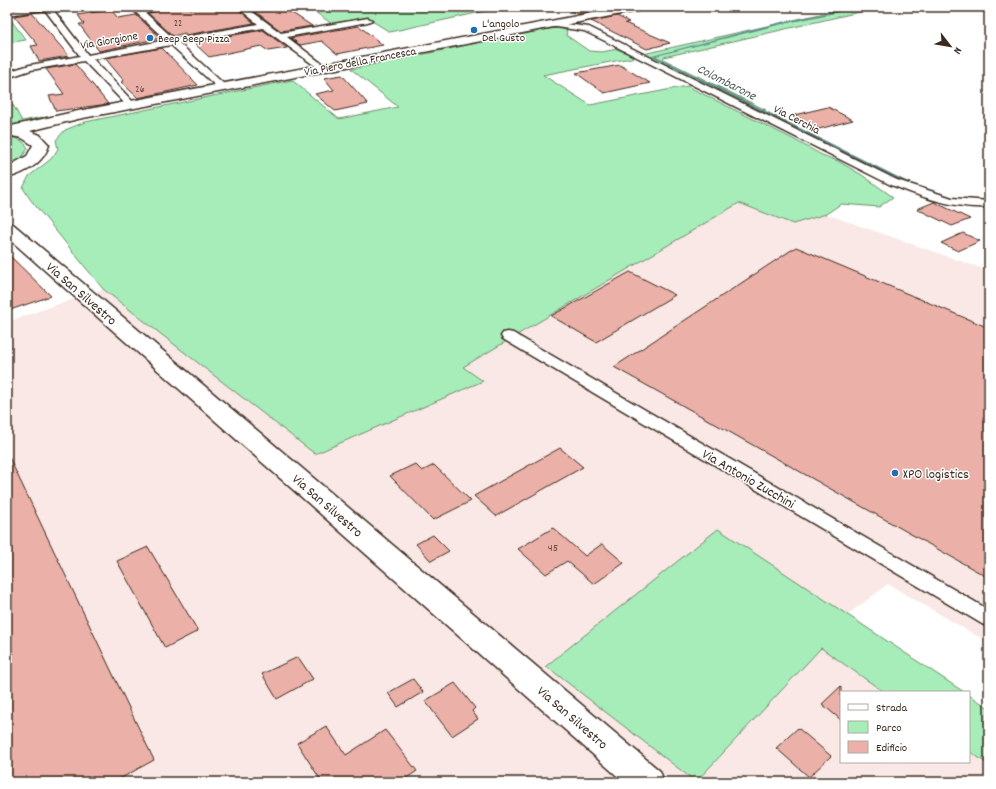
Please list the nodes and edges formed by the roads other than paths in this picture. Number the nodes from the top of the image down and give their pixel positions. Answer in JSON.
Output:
{"nodes":[{"id":1,"x":47,"y":7,"type":"edge"},
{"id":2,"x":134,"y":7,"type":"edge"},
{"id":3,"x":241,"y":7,"type":"edge"},
{"id":4,"x":642,"y":7,"type":"edge"},
{"id":5,"x":8,"y":13,"type":"dead end"},
{"id":6,"x":368,"y":20,"type":"dead end"},
{"id":7,"x":553,"y":24,"type":"junction"},
{"id":8,"x":264,"y":25,"type":"junction"},
{"id":9,"x":280,"y":36,"type":"junction"},
{"id":10,"x":170,"y":41,"type":"junction"},
{"id":11,"x":86,"y":57,"type":"junction"},
{"id":12,"x":322,"y":68,"type":"junction"},
{"id":13,"x":7,"y":75,"type":"edge"},
{"id":14,"x":222,"y":88,"type":"junction"},
{"id":15,"x":131,"y":105,"type":"junction"},
{"id":16,"x":78,"y":115,"type":"junction"},
{"id":17,"x":8,"y":131,"type":"edge"},
{"id":18,"x":39,"y":141,"type":"junction"},
{"id":19,"x":13,"y":171,"type":"edge"},
{"id":20,"x":7,"y":187,"type":"edge"},
{"id":21,"x":989,"y":204,"type":"edge"},
{"id":22,"x":7,"y":228,"type":"edge"},
{"id":23,"x":508,"y":336,"type":"dead end"},
{"id":24,"x":989,"y":619,"type":"edge"},
{"id":25,"x":648,"y":782,"type":"edge"}],
"edges":[{"from":1,"to":5,"type":"street"},
{"from":1,"to":11,"type":"street"},
{"from":2,"to":10,"type":"street"},
{"from":3,"to":8,"type":"street"},
{"from":4,"to":7,"type":"main road","name":"Via Piero della Francesca"},
{"from":6,"to":9,"type":"street"},
{"from":7,"to":12,"type":"main road","name":"Via Piero della Francesca"},
{"from":7,"to":21,"type":"street","name":"Via Cerchia"},
{"from":8,"to":9,"type":"street"},
{"from":8,"to":10,"type":"street","name":"Via Giorgione"},
{"from":9,"to":12,"type":"street"},
{"from":10,"to":11,"type":"street","name":"Via Giorgione"},
{"from":10,"to":14,"type":"street"},
{"from":11,"to":13,"type":"street","name":"Via Giorgione"},
{"from":11,"to":15,"type":"street"},
{"from":12,"to":14,"type":"main road","name":"Via Piero della Francesca"},
{"from":14,"to":15,"type":"main road","name":"Via Piero della Francesca"},
{"from":15,"to":16,"type":"main road","name":"Via Piero della Francesca"},
{"from":16,"to":17,"type":"main road","name":"Via Piero della Francesca"},
{"from":16,"to":18,"type":"main road","name":"Via Piero della Francesca"},
{"from":17,"to":18,"type":"main road"},
{"from":18,"to":19,"type":"main road"},
{"from":19,"to":20,"type":"main road"},
{"from":22,"to":25,"type":"main road","name":"Via San Silvestro"},
{"from":23,"to":24,"type":"street","name":"Via Antonio Zucchini"}]}
